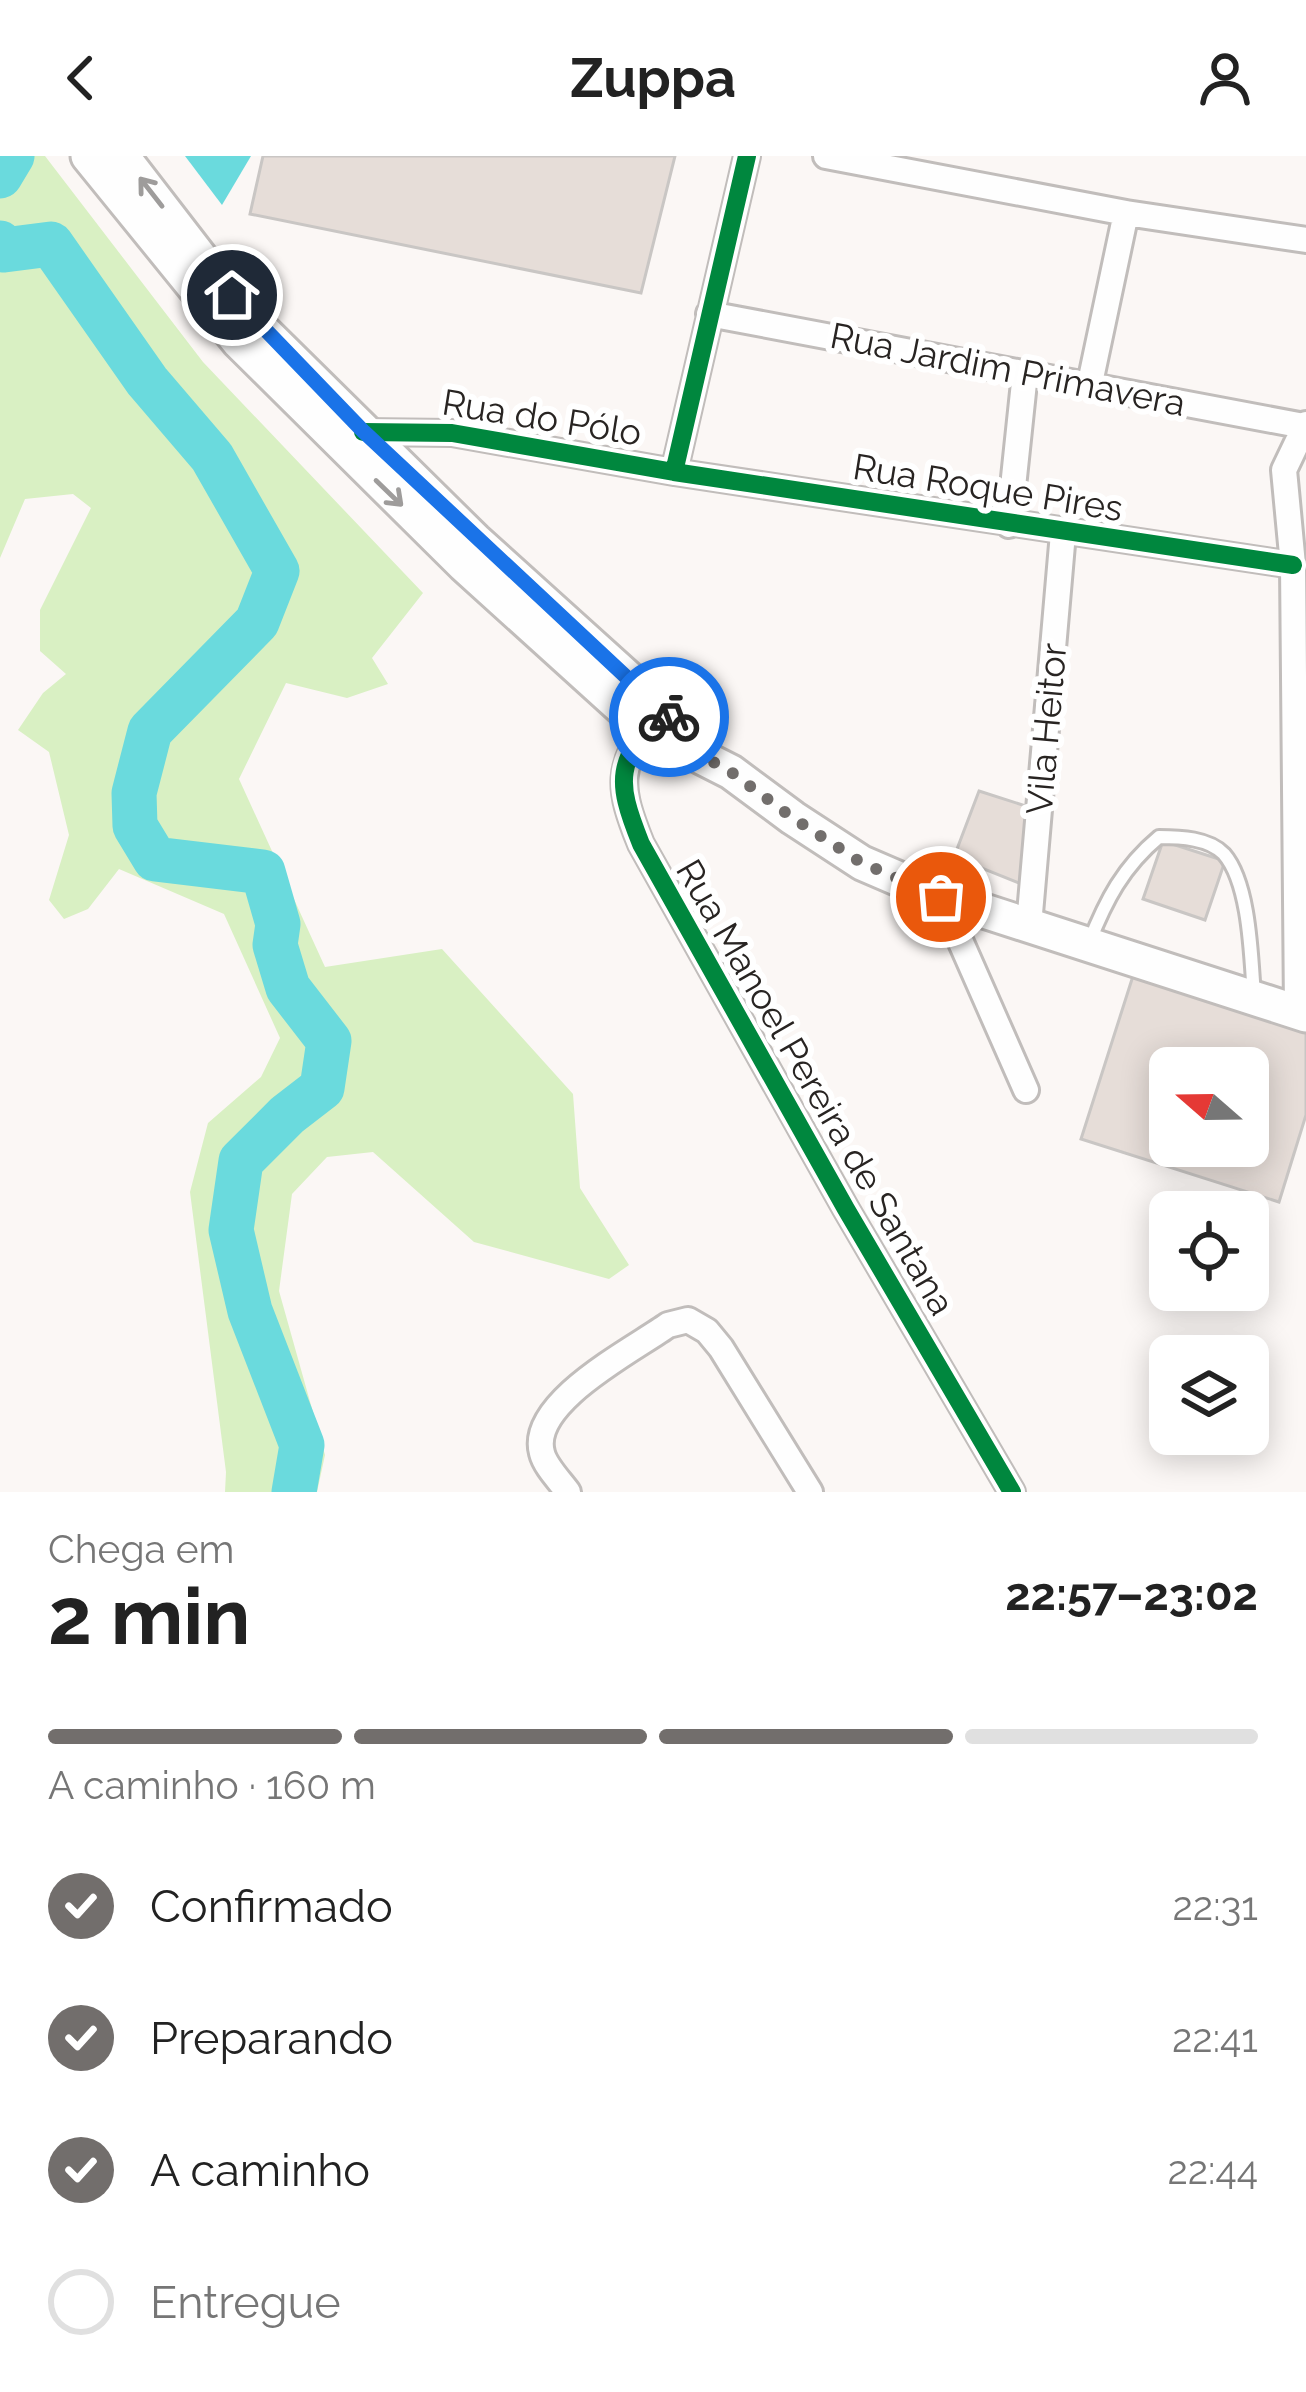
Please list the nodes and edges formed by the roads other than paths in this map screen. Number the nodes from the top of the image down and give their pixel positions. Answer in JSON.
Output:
{"nodes":[{"id":1,"x":88,"y":156,"type":"edge"},
{"id":2,"x":122,"y":156,"type":"edge"},
{"id":3,"x":747,"y":156,"type":"edge"},
{"id":4,"x":826,"y":156,"type":"edge"},
{"id":5,"x":1126,"y":213,"type":"junction"},
{"id":6,"x":1306,"y":240,"type":"edge"},
{"id":7,"x":709,"y":314,"type":"junction"},
{"id":8,"x":1025,"y":374,"type":"junction"},
{"id":9,"x":1090,"y":383,"type":"junction"},
{"id":10,"x":1305,"y":424,"type":"edge"},
{"id":11,"x":363,"y":431,"type":"junction"},
{"id":12,"x":674,"y":472,"type":"junction"},
{"id":13,"x":1009,"y":525,"type":"junction"},
{"id":14,"x":1063,"y":533,"type":"junction"},
{"id":15,"x":1293,"y":566,"type":"junction"},
{"id":16,"x":652,"y":718,"type":"junction"},
{"id":17,"x":941,"y":897,"type":"junction"},
{"id":18,"x":1029,"y":926,"type":"junction"},
{"id":19,"x":1088,"y":944,"type":"junction"},
{"id":20,"x":1254,"y":998,"type":"junction"},
{"id":21,"x":1302,"y":1013,"type":"edge"},
{"id":22,"x":1026,"y":1090,"type":"dead end"},
{"id":23,"x":568,"y":1492,"type":"edge"},
{"id":24,"x":810,"y":1492,"type":"edge"},
{"id":25,"x":1012,"y":1492,"type":"edge"}],
"edges":[{"from":1,"to":16,"type":"main road","one_way":true},
{"from":11,"to":2,"type":"main road","one_way":true},
{"from":3,"to":7,"type":"street","name":"Rua do Pólo"},
{"from":4,"to":5,"type":"street"},
{"from":5,"to":6,"type":"street"},
{"from":5,"to":9,"type":"street"},
{"from":7,"to":8,"type":"street","name":"Rua Jardim Primavera"},
{"from":7,"to":12,"type":"street","name":"Rua do Pólo"},
{"from":8,"to":9,"type":"street","name":"Rua Jardim Primavera"},
{"from":8,"to":13,"type":"street"},
{"from":9,"to":10,"type":"street","name":"Rua Jardim Primavera"},
{"from":10,"to":15,"type":"street"},
{"from":11,"to":12,"type":"street","name":"Rua do Pólo"},
{"from":11,"to":16,"type":"main road"},
{"from":12,"to":13,"type":"street","name":"Rua Roque Pires"},
{"from":13,"to":14,"type":"street","name":"Rua Roque Pires"},
{"from":14,"to":15,"type":"street","name":"Rua Roque Pires"},
{"from":14,"to":18,"type":"street","name":"Vila Heitor"},
{"from":15,"to":21,"type":"street"},
{"from":16,"to":17,"type":"main road"},
{"from":16,"to":25,"type":"street","name":"Rua Manoel Pereira de Santana"},
{"from":17,"to":18,"type":"main road"},
{"from":17,"to":22,"type":"street"},
{"from":18,"to":19,"type":"main road"},
{"from":19,"to":20,"type":"main road"},
{"from":19,"to":20,"type":"lane"},
{"from":20,"to":21,"type":"main road"},
{"from":23,"to":24,"type":"street"}]}
